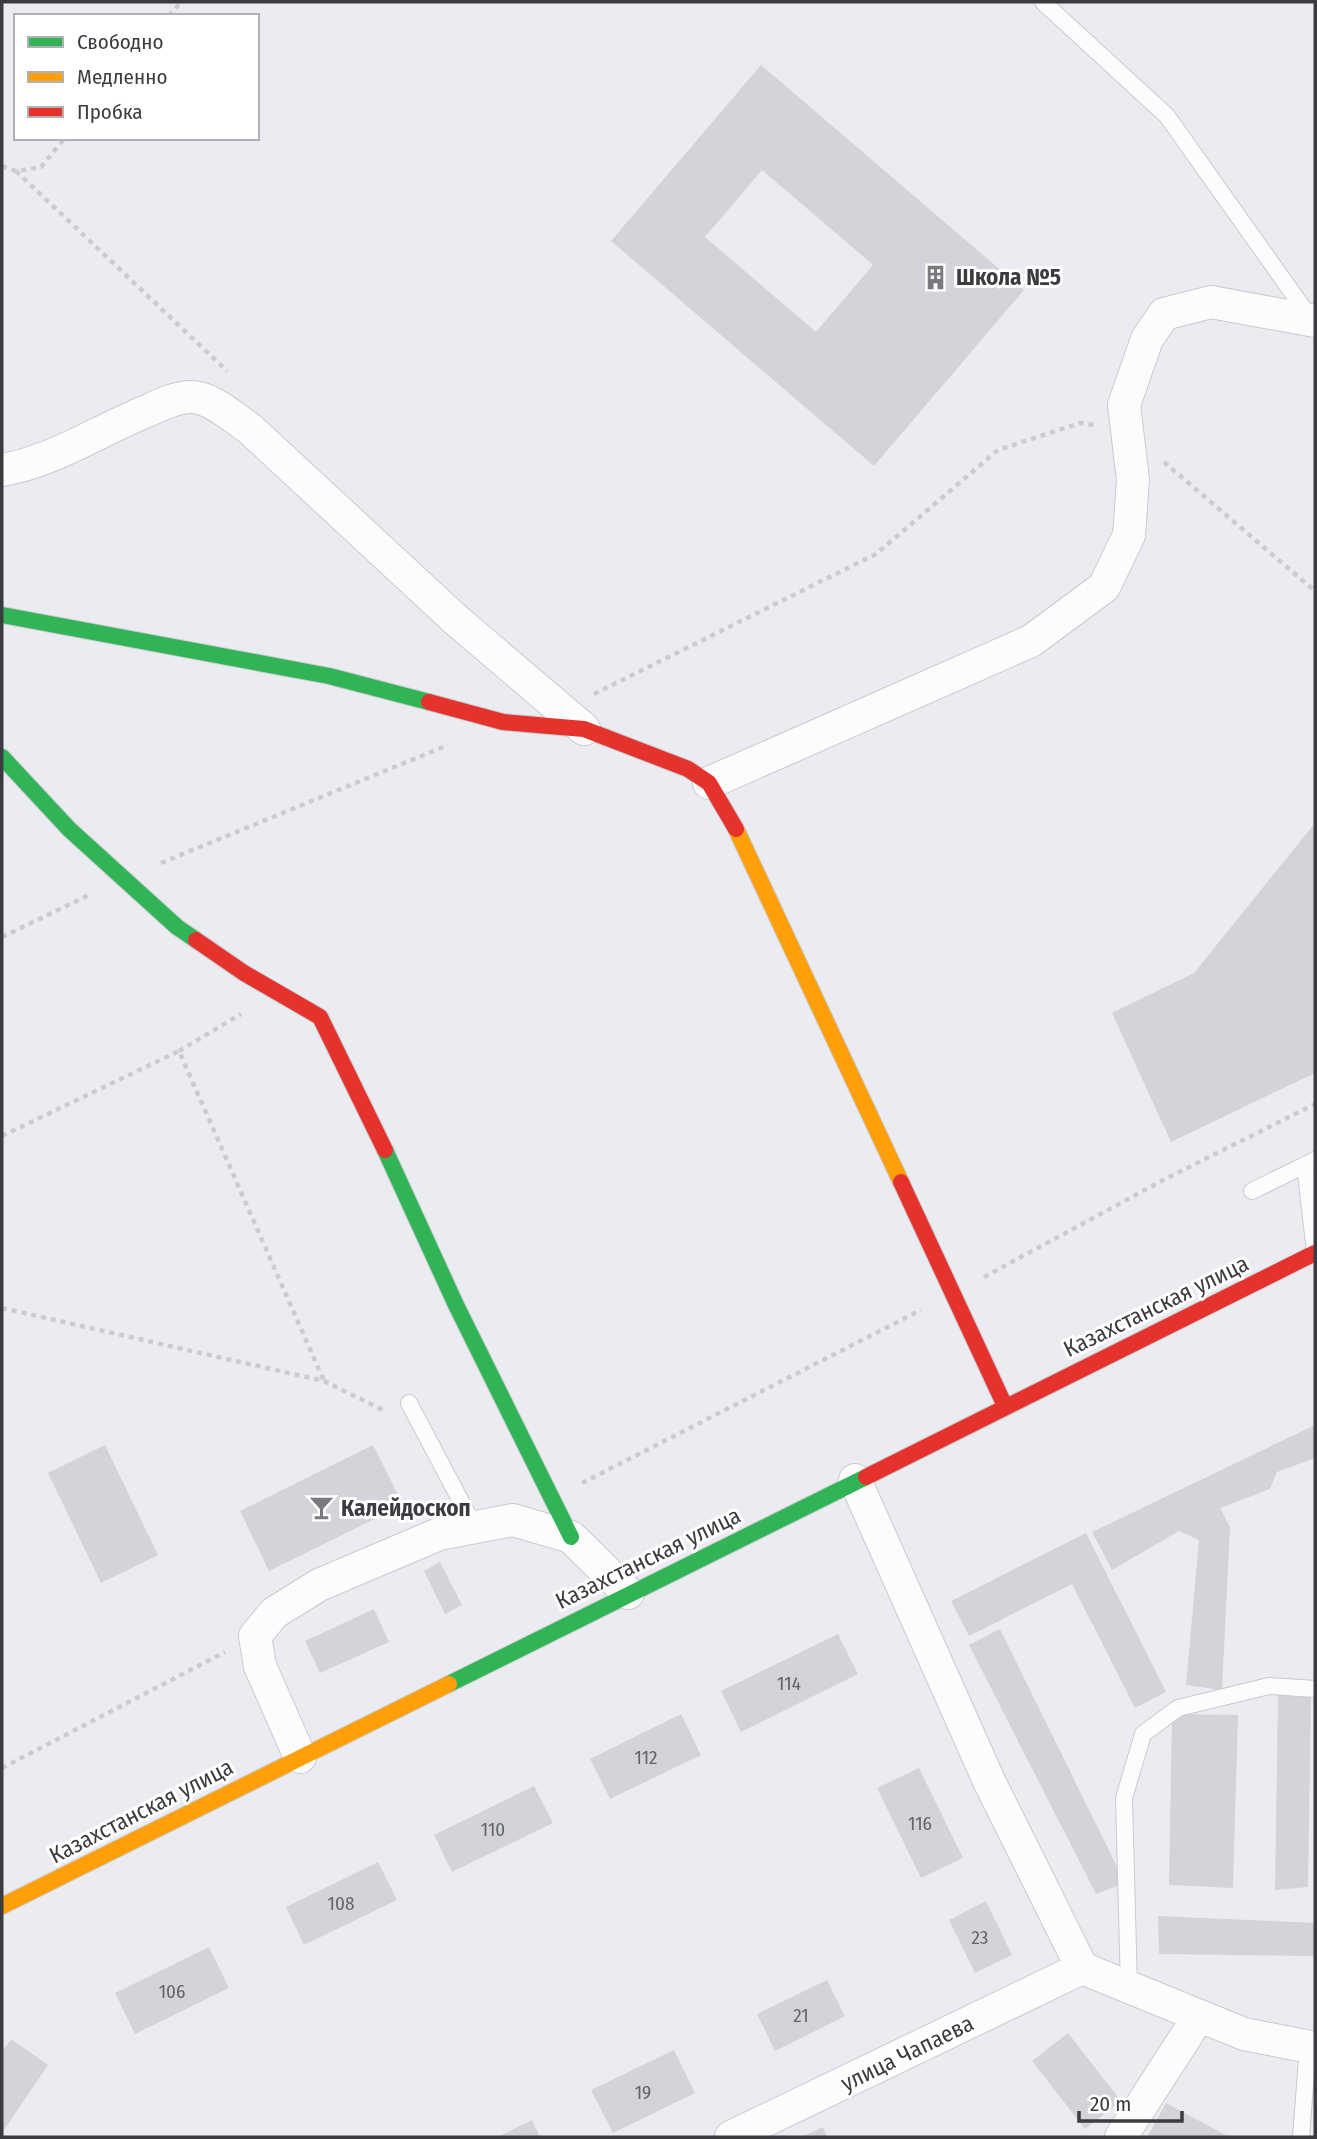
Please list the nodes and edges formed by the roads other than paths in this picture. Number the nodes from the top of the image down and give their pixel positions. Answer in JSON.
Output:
{"nodes":[{"id":1,"x":1043,"y":2,"type":"edge"},
{"id":2,"x":1314,"y":321,"type":"edge"},
{"id":3,"x":2,"y":470,"type":"edge"},
{"id":4,"x":2,"y":615,"type":"edge"},
{"id":5,"x":584,"y":729,"type":"junction"},
{"id":6,"x":2,"y":757,"type":"edge"},
{"id":7,"x":709,"y":783,"type":"junction"},
{"id":8,"x":1310,"y":1162,"type":"edge"},
{"id":9,"x":1252,"y":1191,"type":"dead end"},
{"id":10,"x":1315,"y":1252,"type":"edge"},
{"id":11,"x":409,"y":1403,"type":"dead end"},
{"id":12,"x":1005,"y":1406,"type":"junction"},
{"id":13,"x":855,"y":1480,"type":"junction"},
{"id":14,"x":475,"y":1528,"type":"junction"},
{"id":15,"x":570,"y":1536,"type":"junction"},
{"id":16,"x":628,"y":1593,"type":"junction"},
{"id":17,"x":1315,"y":1689,"type":"edge"},
{"id":18,"x":300,"y":1757,"type":"junction"},
{"id":19,"x":2,"y":1906,"type":"edge"},
{"id":20,"x":1082,"y":1968,"type":"junction"},
{"id":21,"x":1129,"y":1987,"type":"junction"},
{"id":22,"x":1199,"y":2016,"type":"junction"},
{"id":23,"x":1312,"y":2047,"type":"edge"},
{"id":24,"x":731,"y":2137,"type":"edge"},
{"id":25,"x":1121,"y":2137,"type":"edge"},
{"id":26,"x":1301,"y":2137,"type":"edge"}],
"edges":[{"from":1,"to":2,"type":"lane"},
{"from":2,"to":7,"type":"street"},
{"from":3,"to":5,"type":"street"},
{"from":4,"to":5,"type":"street"},
{"from":5,"to":7,"type":"street"},
{"from":6,"to":15,"type":"street"},
{"from":7,"to":12,"type":"street"},
{"from":8,"to":9,"type":"lane"},
{"from":8,"to":10,"type":"lane"},
{"from":10,"to":12,"type":"street","name":"Казахстанская улица"},
{"from":11,"to":14,"type":"lane"},
{"from":12,"to":13,"type":"street","name":"Казахстанская улица"},
{"from":13,"to":16,"type":"street","name":"Казахстанская улица"},
{"from":13,"to":20,"type":"street"},
{"from":14,"to":15,"type":"street"},
{"from":14,"to":18,"type":"street"},
{"from":15,"to":16,"type":"street"},
{"from":16,"to":18,"type":"street","name":"Казахстанская улица"},
{"from":17,"to":21,"type":"lane"},
{"from":18,"to":19,"type":"street","name":"Казахстанская улица"},
{"from":20,"to":21,"type":"street"},
{"from":20,"to":24,"type":"street","name":"улица Чапаева"},
{"from":21,"to":22,"type":"street"},
{"from":22,"to":23,"type":"street"},
{"from":22,"to":25,"type":"street"},
{"from":23,"to":26,"type":"lane"}]}
